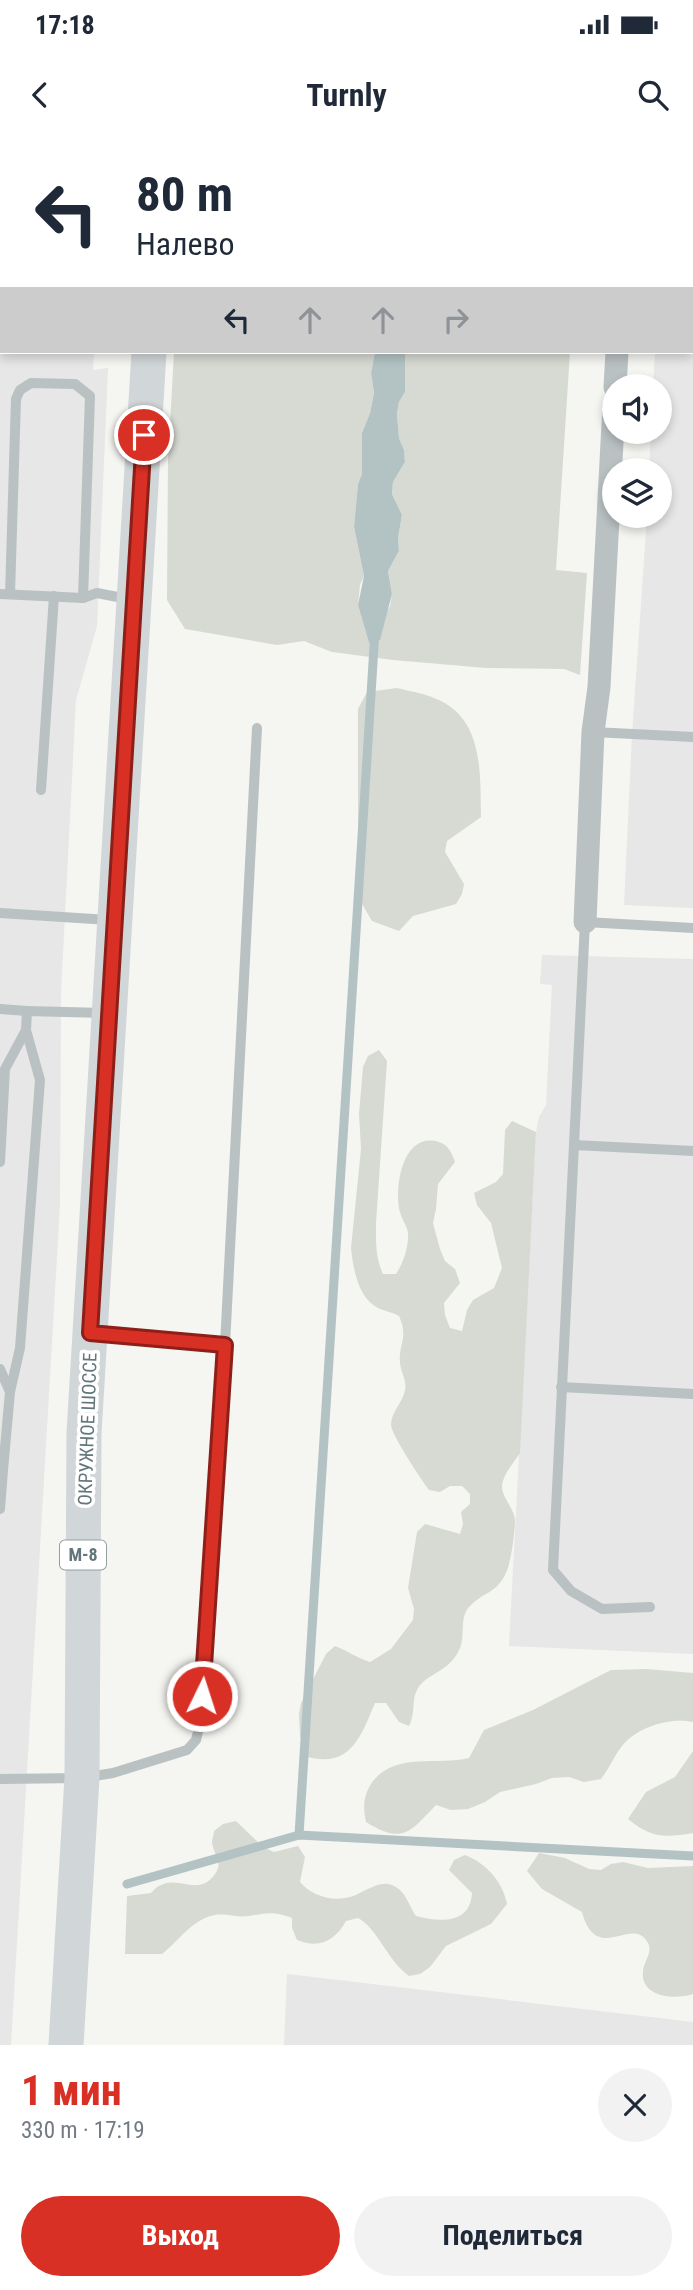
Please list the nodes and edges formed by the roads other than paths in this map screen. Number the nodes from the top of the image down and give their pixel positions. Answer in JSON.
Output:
{"nodes":[{"id":1,"x":149,"y":354,"type":"edge"},
{"id":2,"x":617,"y":354,"type":"edge"},
{"id":3,"x":616,"y":374,"type":"edge"},
{"id":4,"x":612,"y":444,"type":"edge"},
{"id":5,"x":5,"y":594,"type":"edge"},
{"id":6,"x":54,"y":596,"type":"junction"},
{"id":7,"x":83,"y":598,"type":"junction"},
{"id":8,"x":134,"y":600,"type":"junction"},
{"id":9,"x":257,"y":728,"type":"dead end"},
{"id":10,"x":593,"y":732,"type":"junction"},
{"id":11,"x":693,"y":737,"type":"edge"},
{"id":12,"x":41,"y":790,"type":"dead end"},
{"id":13,"x":0,"y":914,"type":"edge"},
{"id":14,"x":115,"y":920,"type":"junction"},
{"id":15,"x":585,"y":922,"type":"junction"},
{"id":16,"x":693,"y":928,"type":"edge"},
{"id":17,"x":0,"y":1009,"type":"edge"},
{"id":18,"x":27,"y":1011,"type":"junction"},
{"id":19,"x":110,"y":1013,"type":"junction"},
{"id":20,"x":26,"y":1030,"type":"junction"},
{"id":21,"x":574,"y":1145,"type":"junction"},
{"id":22,"x":693,"y":1151,"type":"edge"},
{"id":23,"x":0,"y":1162,"type":"edge"},
{"id":24,"x":90,"y":1333,"type":"junction"},
{"id":25,"x":225,"y":1345,"type":"junction"},
{"id":26,"x":0,"y":1369,"type":"edge"},
{"id":27,"x":561,"y":1387,"type":"junction"},
{"id":28,"x":10,"y":1392,"type":"junction"},
{"id":29,"x":693,"y":1394,"type":"edge"},
{"id":30,"x":1,"y":1470,"type":"edge"},
{"id":31,"x":0,"y":1509,"type":"edge"},
{"id":32,"x":650,"y":1608,"type":"dead end"},
{"id":33,"x":82,"y":1778,"type":"junction"},
{"id":34,"x":0,"y":1779,"type":"edge"},
{"id":35,"x":66,"y":2045,"type":"edge"}],
"edges":[{"from":1,"to":8,"type":"main road","name":"ОКРУЖНОЕ ШОССЕ","number":"М-8"},
{"from":2,"to":3,"type":"street"},
{"from":4,"to":10,"type":"street"},
{"from":5,"to":6,"type":"lane"},
{"from":5,"to":7,"type":"lane"},
{"from":6,"to":7,"type":"lane"},
{"from":6,"to":12,"type":"lane"},
{"from":7,"to":8,"type":"lane"},
{"from":8,"to":14,"type":"main road","name":"ОКРУЖНОЕ ШОССЕ","number":"М-8"},
{"from":9,"to":25,"type":"lane"},
{"from":10,"to":11,"type":"lane"},
{"from":10,"to":15,"type":"street"},
{"from":13,"to":14,"type":"lane"},
{"from":14,"to":19,"type":"main road","name":"ОКРУЖНОЕ ШОССЕ","number":"М-8"},
{"from":15,"to":16,"type":"lane"},
{"from":15,"to":21,"type":"lane"},
{"from":17,"to":18,"type":"lane"},
{"from":18,"to":19,"type":"lane"},
{"from":18,"to":20,"type":"lane"},
{"from":19,"to":24,"type":"main road","name":"ОКРУЖНОЕ ШОССЕ","number":"М-8"},
{"from":20,"to":23,"type":"lane"},
{"from":20,"to":28,"type":"lane"},
{"from":21,"to":22,"type":"lane"},
{"from":21,"to":27,"type":"lane"},
{"from":24,"to":25,"type":"lane"},
{"from":24,"to":33,"type":"main road","name":"ОКРУЖНОЕ ШОССЕ","number":"М-8"},
{"from":25,"to":33,"type":"lane"},
{"from":26,"to":28,"type":"lane"},
{"from":27,"to":29,"type":"lane"},
{"from":27,"to":32,"type":"lane"},
{"from":28,"to":30,"type":"lane"},
{"from":30,"to":31,"type":"lane"},
{"from":33,"to":34,"type":"lane"},
{"from":33,"to":35,"type":"main road","name":"ОКРУЖНОЕ ШОССЕ","number":"М-8"}]}
